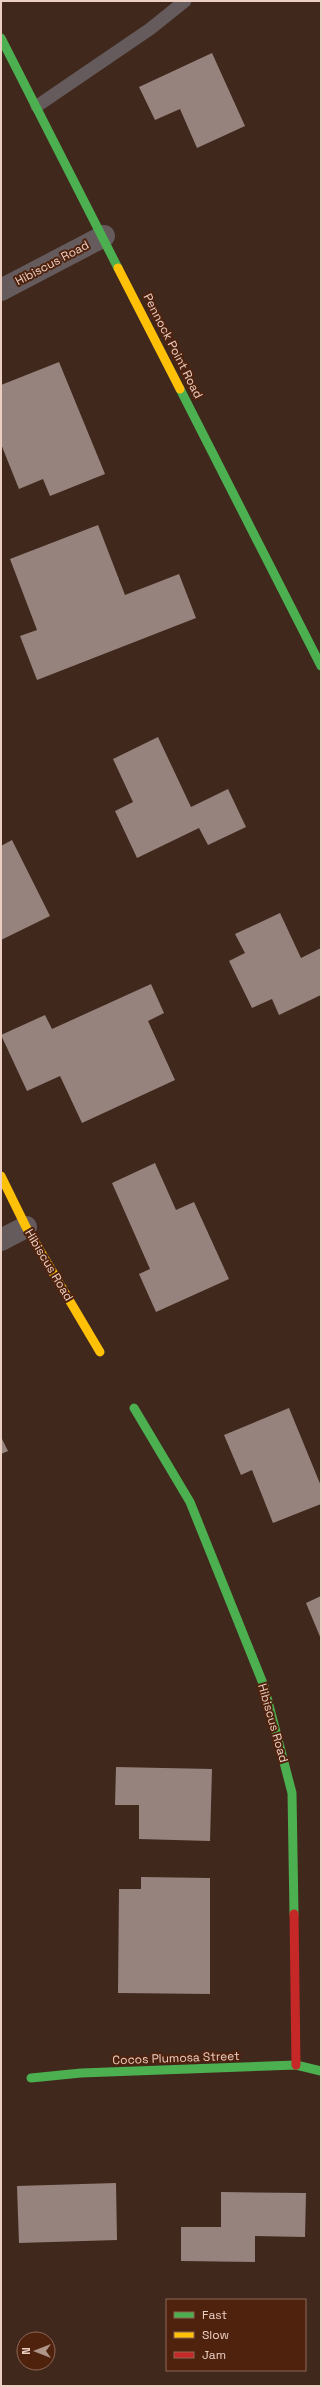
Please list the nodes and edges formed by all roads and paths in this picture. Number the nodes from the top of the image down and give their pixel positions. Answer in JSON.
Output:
{"nodes":[{"id":1,"x":185,"y":1,"type":"edge"},
{"id":2,"x":1,"y":38,"type":"edge"},
{"id":3,"x":36,"y":106,"type":"junction"},
{"id":4,"x":104,"y":236,"type":"junction"},
{"id":5,"x":1,"y":290,"type":"edge"},
{"id":6,"x":321,"y":666,"type":"edge"},
{"id":7,"x":1,"y":1176,"type":"edge"},
{"id":8,"x":26,"y":1227,"type":"junction"},
{"id":9,"x":1,"y":1240,"type":"edge"},
{"id":10,"x":100,"y":1352,"type":"dead end"},
{"id":11,"x":134,"y":1408,"type":"dead end"},
{"id":12,"x":296,"y":2065,"type":"junction"},
{"id":13,"x":321,"y":2071,"type":"edge"},
{"id":14,"x":30,"y":2078,"type":"dead end"}],
"edges":[{"from":1,"to":3,"type":"lane"},
{"from":2,"to":3,"type":"street","name":"Pennock Point Road"},
{"from":3,"to":4,"type":"street","name":"Pennock Point Road"},
{"from":4,"to":5,"type":"street","name":"Hibiscus Road"},
{"from":4,"to":6,"type":"street","name":"Pennock Point Road"},
{"from":7,"to":8,"type":"street","name":"Hibiscus Road"},
{"from":8,"to":9,"type":"street"},
{"from":8,"to":10,"type":"street","name":"Hibiscus Road"},
{"from":11,"to":12,"type":"street","name":"Hibiscus Road"},
{"from":12,"to":13,"type":"street","name":"Cocos Plumosa Street"},
{"from":12,"to":14,"type":"street","name":"Cocos Plumosa Street"}]}
